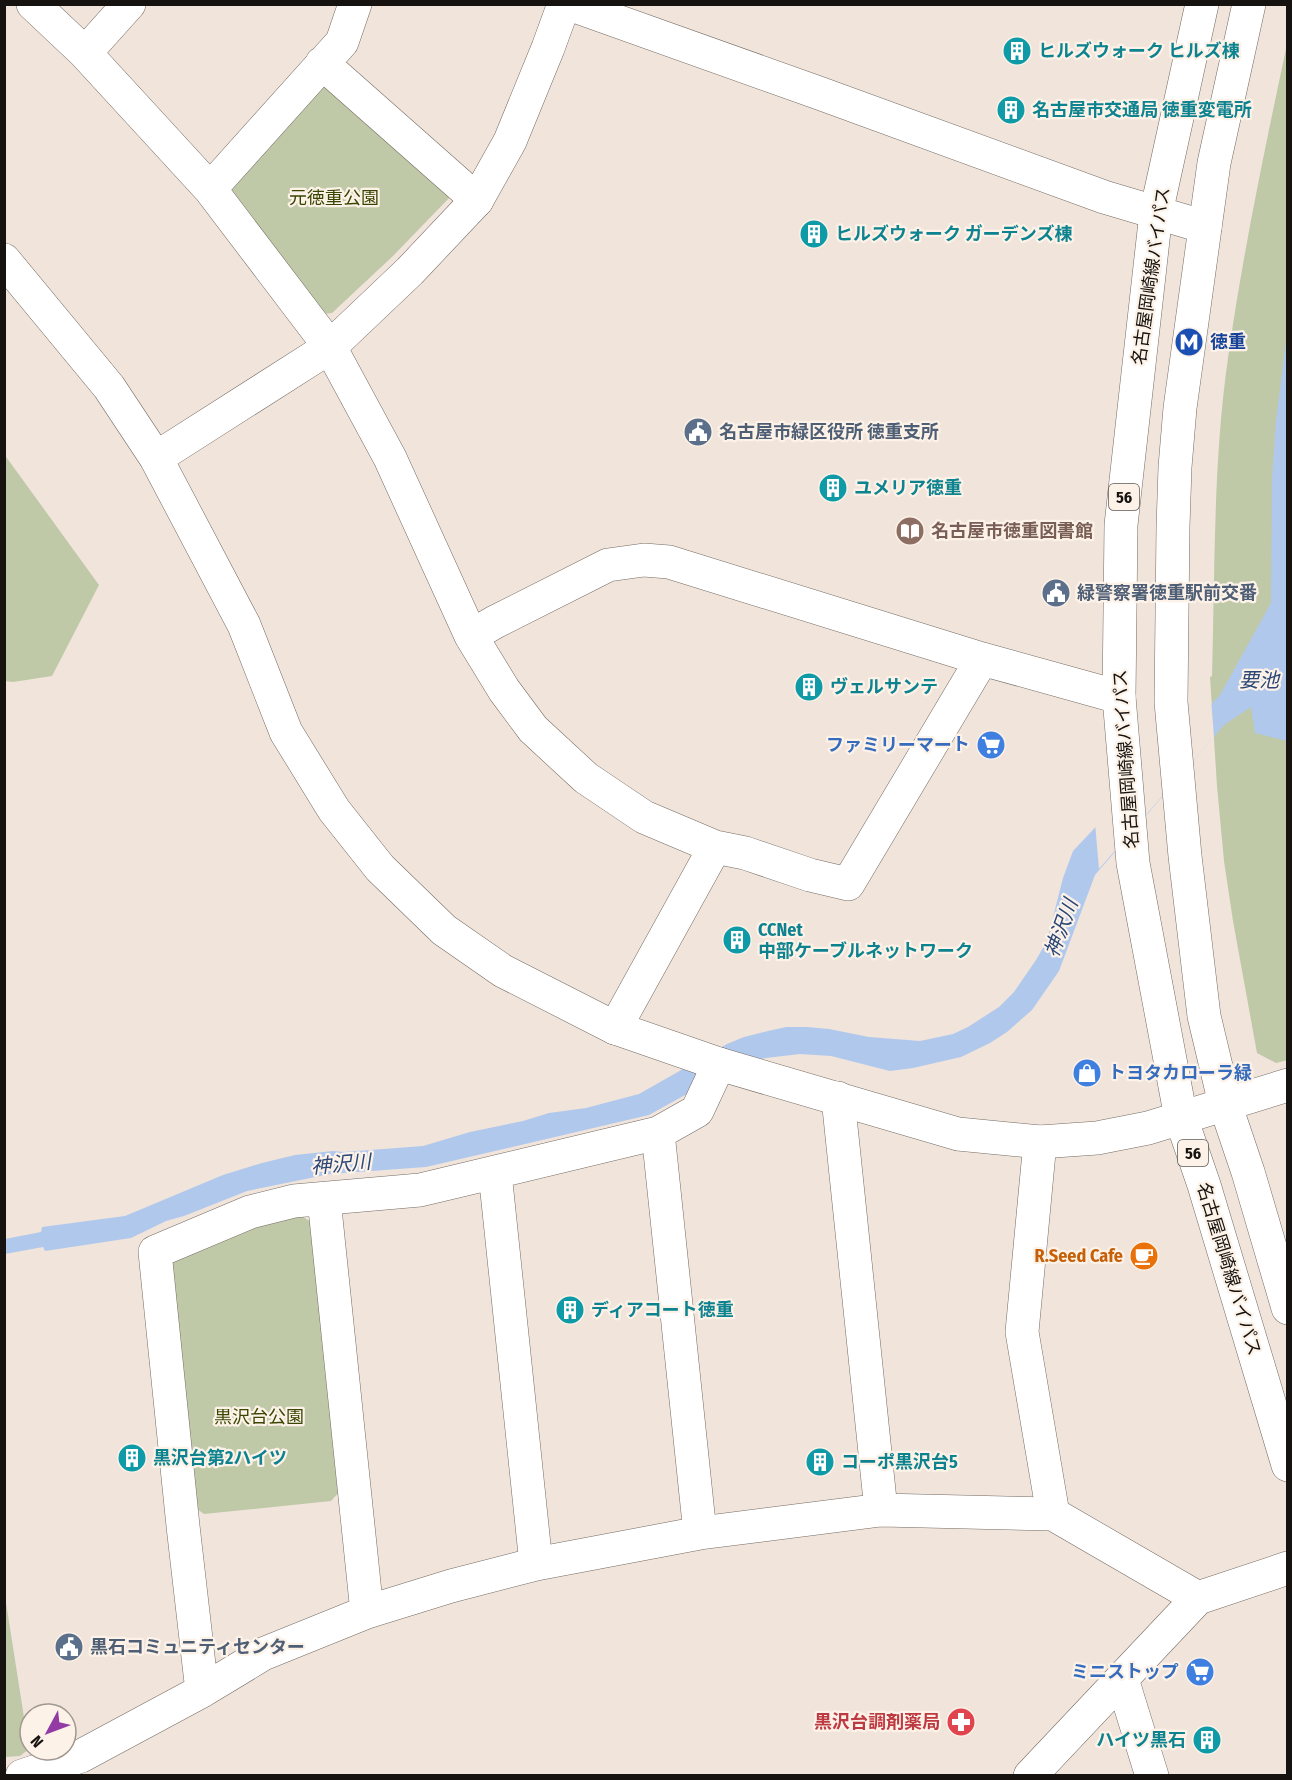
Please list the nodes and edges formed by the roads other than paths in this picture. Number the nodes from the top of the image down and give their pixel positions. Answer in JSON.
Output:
{"nodes":[{"id":1,"x":33,"y":4,"type":"edge"},
{"id":2,"x":129,"y":4,"type":"edge"},
{"id":3,"x":355,"y":4,"type":"edge"},
{"id":4,"x":566,"y":4,"type":"edge"},
{"id":5,"x":1202,"y":4,"type":"edge"},
{"id":6,"x":1250,"y":4,"type":"edge"},
{"id":7,"x":85,"y":53,"type":"junction"},
{"id":8,"x":322,"y":63,"type":"junction"},
{"id":9,"x":210,"y":189,"type":"junction"},
{"id":10,"x":477,"y":200,"type":"junction"},
{"id":11,"x":1156,"y":213,"type":"junction"},
{"id":12,"x":1205,"y":227,"type":"junction"},
{"id":13,"x":4,"y":260,"type":"edge"},
{"id":14,"x":330,"y":347,"type":"junction"},
{"id":15,"x":156,"y":458,"type":"junction"},
{"id":16,"x":471,"y":636,"type":"junction"},
{"id":17,"x":982,"y":659,"type":"junction"},
{"id":18,"x":1119,"y":697,"type":"junction"},
{"id":19,"x":715,"y":847,"type":"junction"},
{"id":20,"x":615,"y":1028,"type":"junction"},
{"id":21,"x":719,"y":1064,"type":"junction"},
{"id":22,"x":1287,"y":1085,"type":"edge"},
{"id":23,"x":838,"y":1098,"type":"junction"},
{"id":24,"x":1225,"y":1104,"type":"junction"},
{"id":25,"x":1181,"y":1118,"type":"junction"},
{"id":26,"x":658,"y":1133,"type":"junction"},
{"id":27,"x":1040,"y":1142,"type":"junction"},
{"id":28,"x":495,"y":1173,"type":"junction"},
{"id":29,"x":324,"y":1199,"type":"junction"},
{"id":30,"x":1287,"y":1308,"type":"edge"},
{"id":31,"x":1287,"y":1465,"type":"edge"},
{"id":32,"x":881,"y":1510,"type":"junction"},
{"id":33,"x":1053,"y":1514,"type":"junction"},
{"id":34,"x":700,"y":1533,"type":"junction"},
{"id":35,"x":537,"y":1564,"type":"junction"},
{"id":36,"x":1287,"y":1568,"type":"edge"},
{"id":37,"x":1198,"y":1598,"type":"junction"},
{"id":38,"x":367,"y":1612,"type":"junction"},
{"id":39,"x":1122,"y":1679,"type":"junction"},
{"id":40,"x":202,"y":1691,"type":"junction"},
{"id":41,"x":22,"y":1776,"type":"edge"},
{"id":42,"x":1030,"y":1776,"type":"edge"},
{"id":43,"x":1152,"y":1776,"type":"edge"}],
"edges":[{"from":1,"to":7,"type":"street"},
{"from":2,"to":7,"type":"street"},
{"from":3,"to":8,"type":"street"},
{"from":4,"to":10,"type":"street"},
{"from":4,"to":11,"type":"street"},
{"from":5,"to":11,"type":"street","name":"名古屋岡崎線バイパス","number":"56"},
{"from":6,"to":12,"type":"street"},
{"from":7,"to":9,"type":"street"},
{"from":8,"to":9,"type":"street"},
{"from":8,"to":10,"type":"street"},
{"from":9,"to":14,"type":"street"},
{"from":10,"to":14,"type":"street"},
{"from":11,"to":12,"type":"street"},
{"from":11,"to":18,"type":"street","name":"名古屋岡崎線バイパス","number":"56"},
{"from":12,"to":24,"type":"street"},
{"from":13,"to":15,"type":"street"},
{"from":14,"to":15,"type":"street"},
{"from":14,"to":16,"type":"street"},
{"from":15,"to":20,"type":"street"},
{"from":16,"to":17,"type":"street"},
{"from":16,"to":19,"type":"street"},
{"from":17,"to":18,"type":"street"},
{"from":17,"to":19,"type":"street"},
{"from":18,"to":25,"type":"street","name":"名古屋岡崎線バイパス","number":"56"},
{"from":19,"to":20,"type":"street"},
{"from":20,"to":21,"type":"street"},
{"from":21,"to":23,"type":"street"},
{"from":21,"to":26,"type":"street"},
{"from":22,"to":24,"type":"street"},
{"from":23,"to":27,"type":"street"},
{"from":23,"to":32,"type":"street"},
{"from":24,"to":25,"type":"street"},
{"from":24,"to":30,"type":"street"},
{"from":25,"to":27,"type":"street"},
{"from":25,"to":31,"type":"street","name":"名古屋岡崎線バイパス","number":"56"},
{"from":26,"to":28,"type":"street"},
{"from":26,"to":34,"type":"street"},
{"from":27,"to":33,"type":"street"},
{"from":28,"to":29,"type":"street"},
{"from":28,"to":35,"type":"street"},
{"from":29,"to":38,"type":"street"},
{"from":29,"to":40,"type":"street"},
{"from":32,"to":33,"type":"street"},
{"from":32,"to":34,"type":"street"},
{"from":33,"to":37,"type":"street"},
{"from":34,"to":35,"type":"street"},
{"from":35,"to":38,"type":"street"},
{"from":36,"to":37,"type":"street"},
{"from":37,"to":39,"type":"street"},
{"from":38,"to":40,"type":"street"},
{"from":39,"to":42,"type":"street"},
{"from":39,"to":43,"type":"street"},
{"from":40,"to":41,"type":"street"}]}
